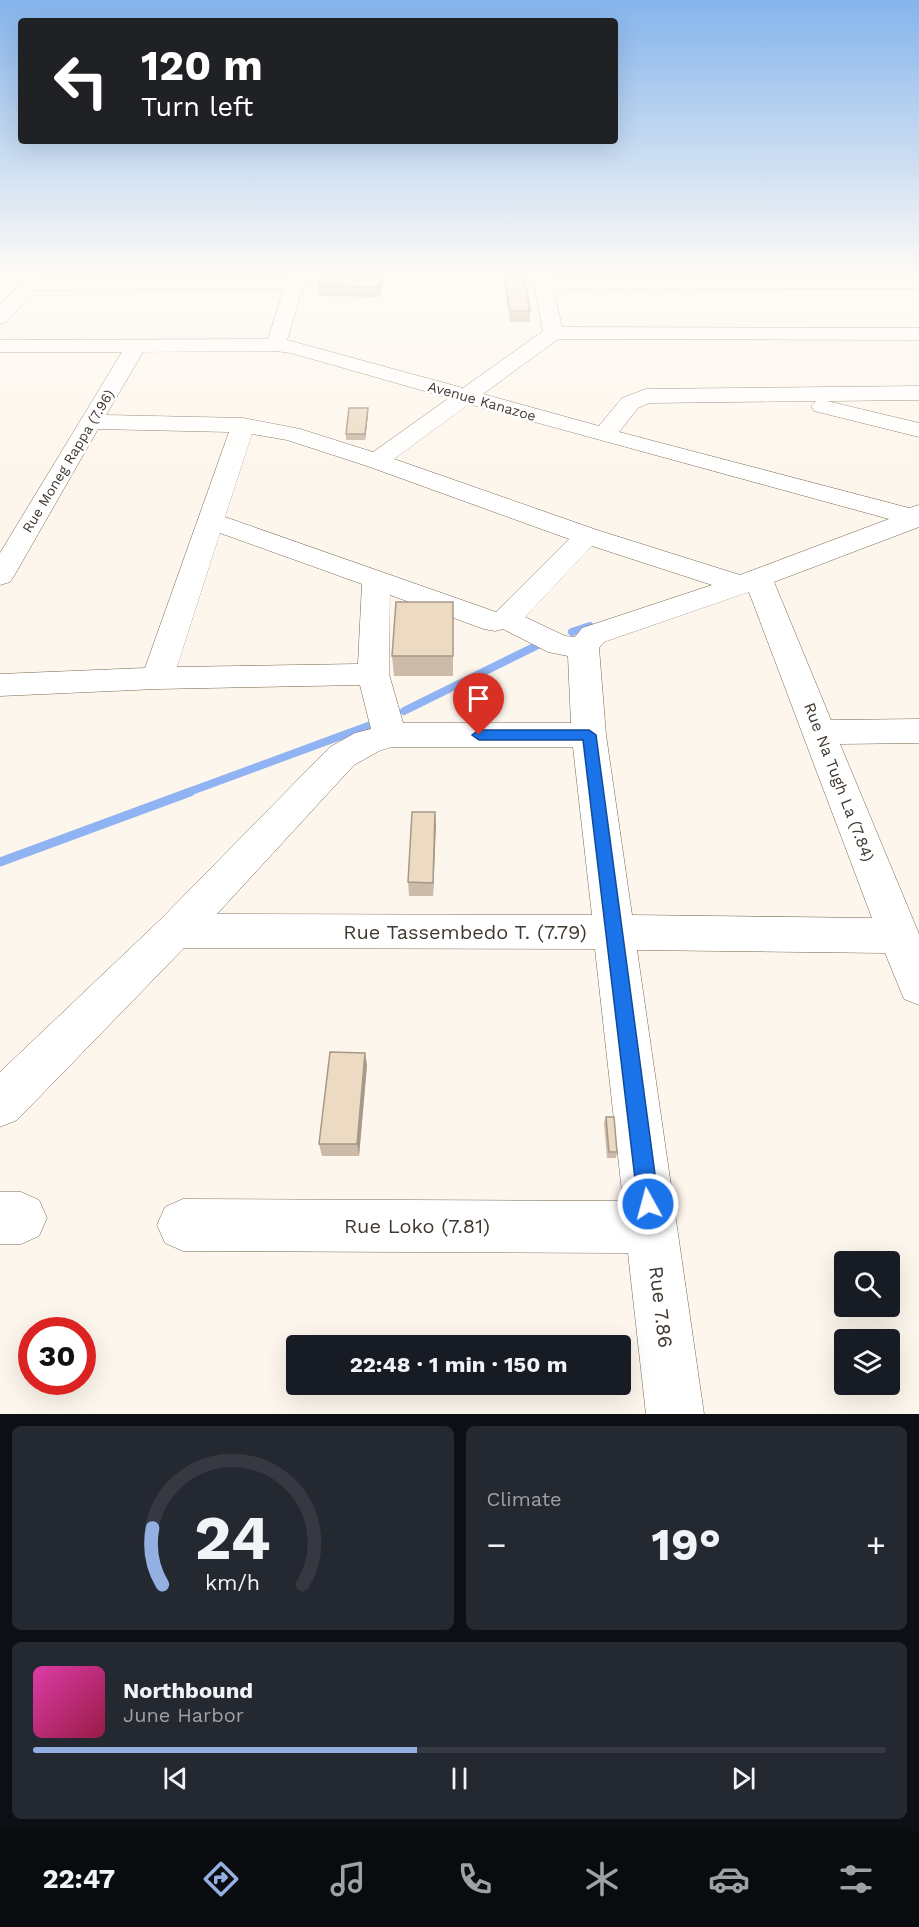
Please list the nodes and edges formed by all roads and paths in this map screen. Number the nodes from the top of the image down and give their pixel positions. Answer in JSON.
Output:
{"nodes":[{"id":1,"x":278,"y":339,"type":"edge"},
{"id":2,"x":546,"y":339,"type":"edge"},
{"id":3,"x":0,"y":345,"type":"edge"},
{"id":4,"x":276,"y":345,"type":"junction"},
{"id":5,"x":135,"y":347,"type":"junction"},
{"id":6,"x":774,"y":393,"type":"junction"},
{"id":7,"x":919,"y":393,"type":"edge"},
{"id":8,"x":466,"y":397,"type":"junction"},
{"id":9,"x":91,"y":422,"type":"junction"},
{"id":10,"x":243,"y":425,"type":"junction"},
{"id":11,"x":919,"y":430,"type":"edge"},
{"id":12,"x":604,"y":435,"type":"junction"},
{"id":13,"x":376,"y":460,"type":"junction"},
{"id":14,"x":837,"y":498,"type":"junction"},
{"id":15,"x":918,"y":519,"type":"edge"},
{"id":16,"x":211,"y":521,"type":"junction"},
{"id":17,"x":587,"y":536,"type":"junction"},
{"id":18,"x":858,"y":540,"type":"junction"},
{"id":19,"x":0,"y":576,"type":"edge"},
{"id":20,"x":376,"y":580,"type":"junction"},
{"id":21,"x":749,"y":582,"type":"junction"},
{"id":22,"x":506,"y":618,"type":"junction"},
{"id":23,"x":583,"y":647,"type":"junction"},
{"id":24,"x":373,"y":674,"type":"junction"},
{"id":25,"x":157,"y":678,"type":"junction"},
{"id":26,"x":0,"y":685,"type":"edge"},
{"id":27,"x":919,"y":731,"type":"edge"},
{"id":28,"x":820,"y":732,"type":"junction"},
{"id":29,"x":390,"y":735,"type":"junction"},
{"id":30,"x":589,"y":735,"type":"junction"},
{"id":31,"x":175,"y":931,"type":"junction"},
{"id":32,"x":614,"y":932,"type":"junction"},
{"id":33,"x":899,"y":936,"type":"junction"},
{"id":34,"x":919,"y":986,"type":"edge"},
{"id":35,"x":0,"y":1104,"type":"edge"},
{"id":36,"x":183,"y":1225,"type":"dead end"},
{"id":37,"x":651,"y":1227,"type":"junction"},
{"id":38,"x":675,"y":1414,"type":"edge"}],
"edges":[{"from":1,"to":4,"type":"street"},
{"from":2,"to":8,"type":"street"},
{"from":3,"to":5,"type":"street","name":"Avenue Kanazoe"},
{"from":4,"to":5,"type":"street","name":"Avenue Kanazoe"},
{"from":4,"to":8,"type":"street","name":"Avenue Kanazoe"},
{"from":5,"to":9,"type":"street","name":"Rue Moneg Rappa (7.96)"},
{"from":6,"to":7,"type":"street"},
{"from":6,"to":11,"type":"street"},
{"from":6,"to":12,"type":"street"},
{"from":8,"to":12,"type":"street","name":"Avenue Kanazoe"},
{"from":8,"to":13,"type":"street"},
{"from":9,"to":10,"type":"street"},
{"from":9,"to":19,"type":"street","name":"Rue Moneg Rappa (7.96)"},
{"from":10,"to":13,"type":"street"},
{"from":10,"to":16,"type":"street"},
{"from":12,"to":14,"type":"street","name":"Avenue Kanazoe"},
{"from":13,"to":17,"type":"street"},
{"from":14,"to":15,"type":"street","name":"Avenue Kanazoe"},
{"from":14,"to":18,"type":"street"},
{"from":15,"to":18,"type":"street"},
{"from":16,"to":20,"type":"street"},
{"from":16,"to":25,"type":"street"},
{"from":17,"to":21,"type":"street"},
{"from":17,"to":22,"type":"street"},
{"from":18,"to":21,"type":"street"},
{"from":20,"to":22,"type":"street"},
{"from":20,"to":24,"type":"street"},
{"from":21,"to":23,"type":"street"},
{"from":21,"to":28,"type":"street","name":"Rue Na Tugh La (7.84)"},
{"from":22,"to":23,"type":"street"},
{"from":23,"to":30,"type":"street","name":"Rue 7.86"},
{"from":24,"to":25,"type":"street"},
{"from":24,"to":29,"type":"street"},
{"from":25,"to":26,"type":"street"},
{"from":27,"to":28,"type":"street"},
{"from":28,"to":33,"type":"street","name":"Rue Na Tugh La (7.84)"},
{"from":29,"to":30,"type":"street"},
{"from":29,"to":31,"type":"street"},
{"from":30,"to":32,"type":"street","name":"Rue 7.86"},
{"from":31,"to":32,"type":"street","name":"Rue Tassembedo T. (7.79)"},
{"from":31,"to":35,"type":"street"},
{"from":32,"to":33,"type":"street","name":"Rue Tassembedo T. (7.79)"},
{"from":32,"to":37,"type":"street","name":"Rue 7.86"},
{"from":33,"to":34,"type":"street","name":"Rue Na Tugh La (7.84)"},
{"from":36,"to":37,"type":"street","name":"Rue Loko (7.81)"},
{"from":37,"to":38,"type":"street","name":"Rue 7.86"}]}
